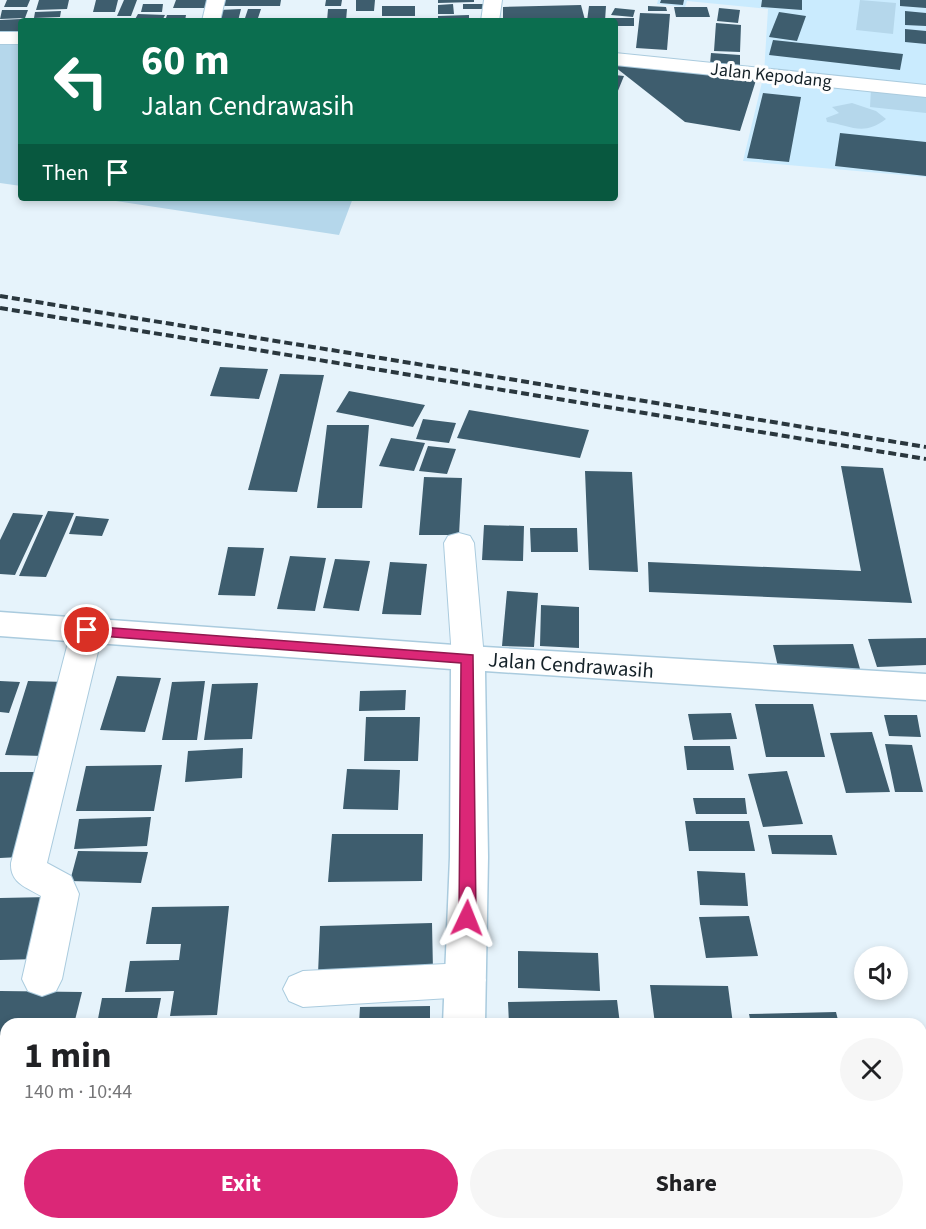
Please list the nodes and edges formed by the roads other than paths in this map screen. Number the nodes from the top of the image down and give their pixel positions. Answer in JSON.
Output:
{"nodes":[{"id":1,"x":216,"y":0,"type":"edge"},
{"id":2,"x":493,"y":0,"type":"edge"},
{"id":3,"x":211,"y":18,"type":"edge"},
{"id":4,"x":490,"y":18,"type":"edge"},
{"id":5,"x":0,"y":38,"type":"edge"},
{"id":6,"x":18,"y":39,"type":"edge"},
{"id":7,"x":618,"y":59,"type":"edge"},
{"id":8,"x":926,"y":91,"type":"edge"},
{"id":9,"x":459,"y":543,"type":"dead end"},
{"id":10,"x":0,"y":624,"type":"edge"},
{"id":11,"x":87,"y":630,"type":"junction"},
{"id":12,"x":468,"y":658,"type":"junction"},
{"id":13,"x":926,"y":687,"type":"edge"},
{"id":14,"x":42,"y":979,"type":"dead end"},
{"id":15,"x":466,"y":980,"type":"junction"},
{"id":16,"x":303,"y":989,"type":"dead end"},
{"id":17,"x":464,"y":1018,"type":"edge"}],
"edges":[{"from":1,"to":3,"type":"street"},
{"from":2,"to":4,"type":"street"},
{"from":5,"to":6,"type":"street"},
{"from":7,"to":8,"type":"street","name":"Jalan Kepodang"},
{"from":9,"to":12,"type":"street"},
{"from":10,"to":11,"type":"main road","name":"Jalan Cendrawasih"},
{"from":11,"to":12,"type":"main road","name":"Jalan Cendrawasih"},
{"from":11,"to":14,"type":"street"},
{"from":12,"to":13,"type":"main road","name":"Jalan Cendrawasih"},
{"from":12,"to":15,"type":"main road"},
{"from":15,"to":16,"type":"street"},
{"from":15,"to":17,"type":"main road"}]}
